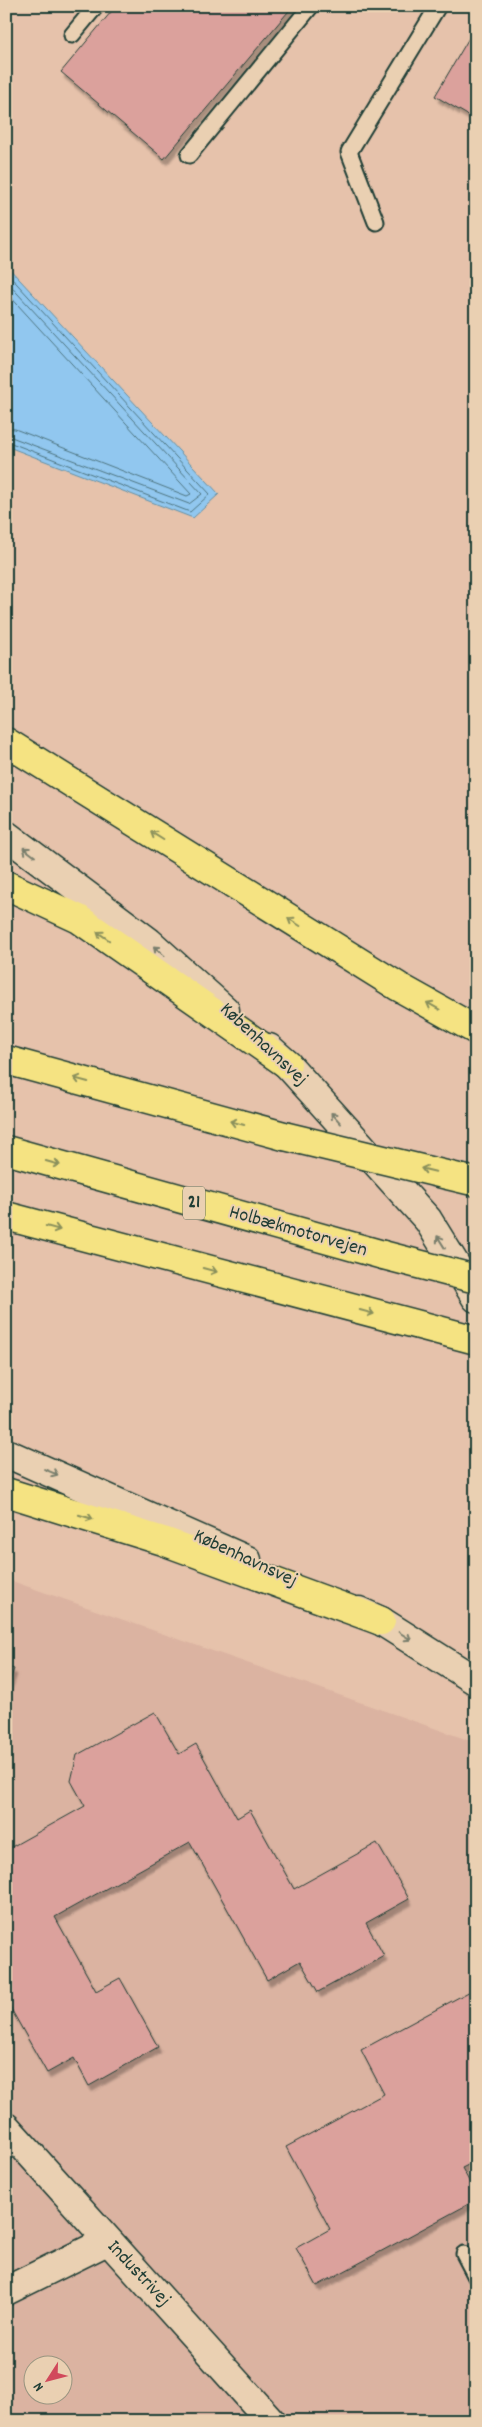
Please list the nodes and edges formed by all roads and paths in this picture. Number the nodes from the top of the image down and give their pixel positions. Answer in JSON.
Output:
{"nodes":[{"id":1,"x":96,"y":6,"type":"edge"},
{"id":2,"x":311,"y":6,"type":"edge"},
{"id":3,"x":438,"y":6,"type":"edge"},
{"id":4,"x":72,"y":36,"type":"dead end"},
{"id":5,"x":189,"y":155,"type":"dead end"},
{"id":6,"x":376,"y":222,"type":"dead end"},
{"id":7,"x":6,"y":742,"type":"edge"},
{"id":8,"x":6,"y":835,"type":"edge"},
{"id":9,"x":6,"y":885,"type":"edge"},
{"id":10,"x":476,"y":1030,"type":"edge"},
{"id":11,"x":6,"y":1060,"type":"edge"},
{"id":12,"x":287,"y":1064,"type":"junction"},
{"id":13,"x":6,"y":1150,"type":"edge"},
{"id":14,"x":476,"y":1182,"type":"edge"},
{"id":15,"x":6,"y":1216,"type":"edge"},
{"id":16,"x":476,"y":1278,"type":"edge"},
{"id":17,"x":476,"y":1298,"type":"edge"},
{"id":18,"x":476,"y":1340,"type":"edge"},
{"id":19,"x":6,"y":1453,"type":"edge"},
{"id":20,"x":6,"y":1492,"type":"edge"},
{"id":21,"x":381,"y":1622,"type":"junction"},
{"id":22,"x":476,"y":1681,"type":"edge"},
{"id":23,"x":6,"y":2127,"type":"edge"},
{"id":24,"x":107,"y":2241,"type":"junction"},
{"id":25,"x":464,"y":2254,"type":"dead end"},
{"id":26,"x":476,"y":2277,"type":"edge"},
{"id":27,"x":6,"y":2291,"type":"edge"},
{"id":28,"x":271,"y":2421,"type":"edge"}],
"edges":[{"from":1,"to":4,"type":"lane"},
{"from":2,"to":5,"type":"lane"},
{"from":3,"to":6,"type":"lane"},
{"from":10,"to":7,"type":"highway","one_way":true},
{"from":12,"to":8,"type":"main road","name":"Københavnsvej","one_way":true},
{"from":12,"to":9,"type":"highway","one_way":true},
{"from":14,"to":11,"type":"highway","one_way":true,"bridge":true},
{"from":17,"to":12,"type":"main road","name":"Københavnsvej","one_way":true},
{"from":13,"to":16,"type":"highway","name":"Holbækmotorvejen","number":"21","one_way":true,"bridge":true},
{"from":15,"to":18,"type":"highway","one_way":true},
{"from":19,"to":21,"type":"main road","name":"Københavnsvej","one_way":true},
{"from":20,"to":21,"type":"highway","one_way":true},
{"from":21,"to":22,"type":"main road","name":"Københavnsvej","one_way":true},
{"from":23,"to":24,"type":"main road","name":"Industrivej"},
{"from":24,"to":27,"type":"main road"},
{"from":24,"to":28,"type":"main road","name":"Industrivej"},
{"from":25,"to":26,"type":"lane"}]}
